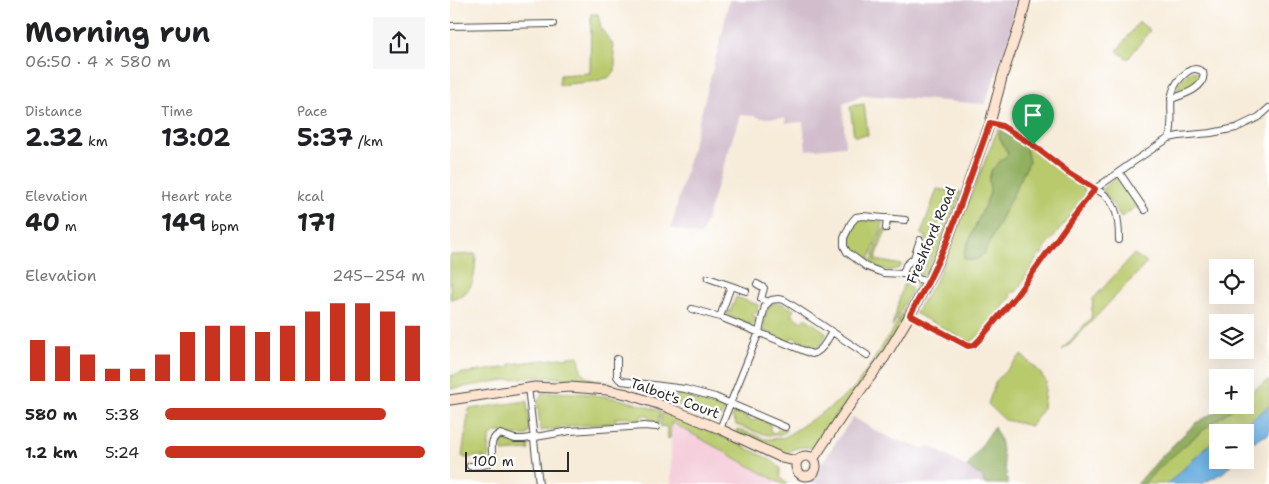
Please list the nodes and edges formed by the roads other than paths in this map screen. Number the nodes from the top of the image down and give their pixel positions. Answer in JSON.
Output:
{"nodes":[{"id":1,"x":1026,"y":0,"type":"edge"},
{"id":2,"x":553,"y":24,"type":"dead end"},
{"id":3,"x":450,"y":26,"type":"edge"},
{"id":4,"x":1171,"y":99,"type":"junction"},
{"id":5,"x":1269,"y":108,"type":"edge"},
{"id":6,"x":990,"y":123,"type":"junction"},
{"id":7,"x":1169,"y":138,"type":"junction"},
{"id":8,"x":1119,"y":172,"type":"junction"},
{"id":9,"x":1095,"y":189,"type":"junction"},
{"id":10,"x":1145,"y":210,"type":"dead end"},
{"id":11,"x":887,"y":218,"type":"junction"},
{"id":12,"x":905,"y":220,"type":"dead end"},
{"id":13,"x":886,"y":228,"type":"dead end"},
{"id":14,"x":920,"y":240,"type":"dead end"},
{"id":15,"x":1119,"y":240,"type":"dead end"},
{"id":16,"x":903,"y":274,"type":"junction"},
{"id":17,"x":708,"y":278,"type":"dead end"},
{"id":18,"x":928,"y":282,"type":"junction"},
{"id":19,"x":757,"y":284,"type":"dead end"},
{"id":20,"x":730,"y":286,"type":"junction"},
{"id":21,"x":746,"y":291,"type":"dead end"},
{"id":22,"x":769,"y":302,"type":"junction"},
{"id":23,"x":692,"y":308,"type":"dead end"},
{"id":24,"x":910,"y":315,"type":"junction"},
{"id":25,"x":720,"y":317,"type":"junction"},
{"id":26,"x":758,"y":332,"type":"junction"},
{"id":27,"x":832,"y":332,"type":"junction"},
{"id":28,"x":867,"y":355,"type":"dead end"},
{"id":29,"x":617,"y":359,"type":"dead end"},
{"id":30,"x":528,"y":387,"type":"junction"},
{"id":31,"x":450,"y":400,"type":"edge"},
{"id":32,"x":731,"y":404,"type":"junction"},
{"id":33,"x":656,"y":427,"type":"dead end"},
{"id":34,"x":785,"y":427,"type":"dead end"},
{"id":35,"x":720,"y":429,"type":"junction"},
{"id":36,"x":533,"y":437,"type":"junction"},
{"id":37,"x":814,"y":458,"type":"junction"},
{"id":38,"x":797,"y":461,"type":"junction"},
{"id":39,"x":470,"y":466,"type":"dead end"},
{"id":40,"x":801,"y":480,"type":"edge"},
{"id":41,"x":539,"y":484,"type":"edge"}],
"edges":[{"from":1,"to":6,"type":"main road","name":"Freshford Road"},
{"from":2,"to":3,"type":"street"},
{"from":4,"to":4,"type":"street"},
{"from":4,"to":7,"type":"street"},
{"from":5,"to":7,"type":"street"},
{"from":6,"to":9,"type":"street"},
{"from":6,"to":18,"type":"main road","name":"Freshford Road"},
{"from":7,"to":8,"type":"street"},
{"from":8,"to":9,"type":"street"},
{"from":8,"to":10,"type":"street"},
{"from":9,"to":15,"type":"street"},
{"from":9,"to":24,"type":"street"},
{"from":11,"to":12,"type":"street"},
{"from":11,"to":13,"type":"street"},
{"from":11,"to":16,"type":"street"},
{"from":14,"to":16,"type":"street"},
{"from":16,"to":18,"type":"street"},
{"from":17,"to":20,"type":"street"},
{"from":18,"to":24,"type":"main road","name":"Freshford Road"},
{"from":19,"to":22,"type":"street"},
{"from":20,"to":21,"type":"street"},
{"from":20,"to":25,"type":"street"},
{"from":22,"to":26,"type":"street"},
{"from":22,"to":27,"type":"street"},
{"from":23,"to":25,"type":"street"},
{"from":24,"to":37,"type":"main road","name":"Freshford Road"},
{"from":25,"to":26,"type":"street"},
{"from":26,"to":27,"type":"street"},
{"from":26,"to":32,"type":"street"},
{"from":27,"to":28,"type":"street"},
{"from":29,"to":32,"type":"street"},
{"from":30,"to":31,"type":"main road","name":"Talbot's Court"},
{"from":30,"to":35,"type":"main road","name":"Talbot's Court"},
{"from":30,"to":36,"type":"street"},
{"from":32,"to":34,"type":"street"},
{"from":32,"to":35,"type":"street"},
{"from":33,"to":36,"type":"street"},
{"from":35,"to":38,"type":"main road","name":"Talbot's Court"},
{"from":36,"to":39,"type":"street"},
{"from":36,"to":41,"type":"street"},
{"from":37,"to":38,"type":"main road"},
{"from":37,"to":40,"type":"main road","name":"Freshford Road"},
{"from":38,"to":40,"type":"main road","name":"Freshford Road"}]}
